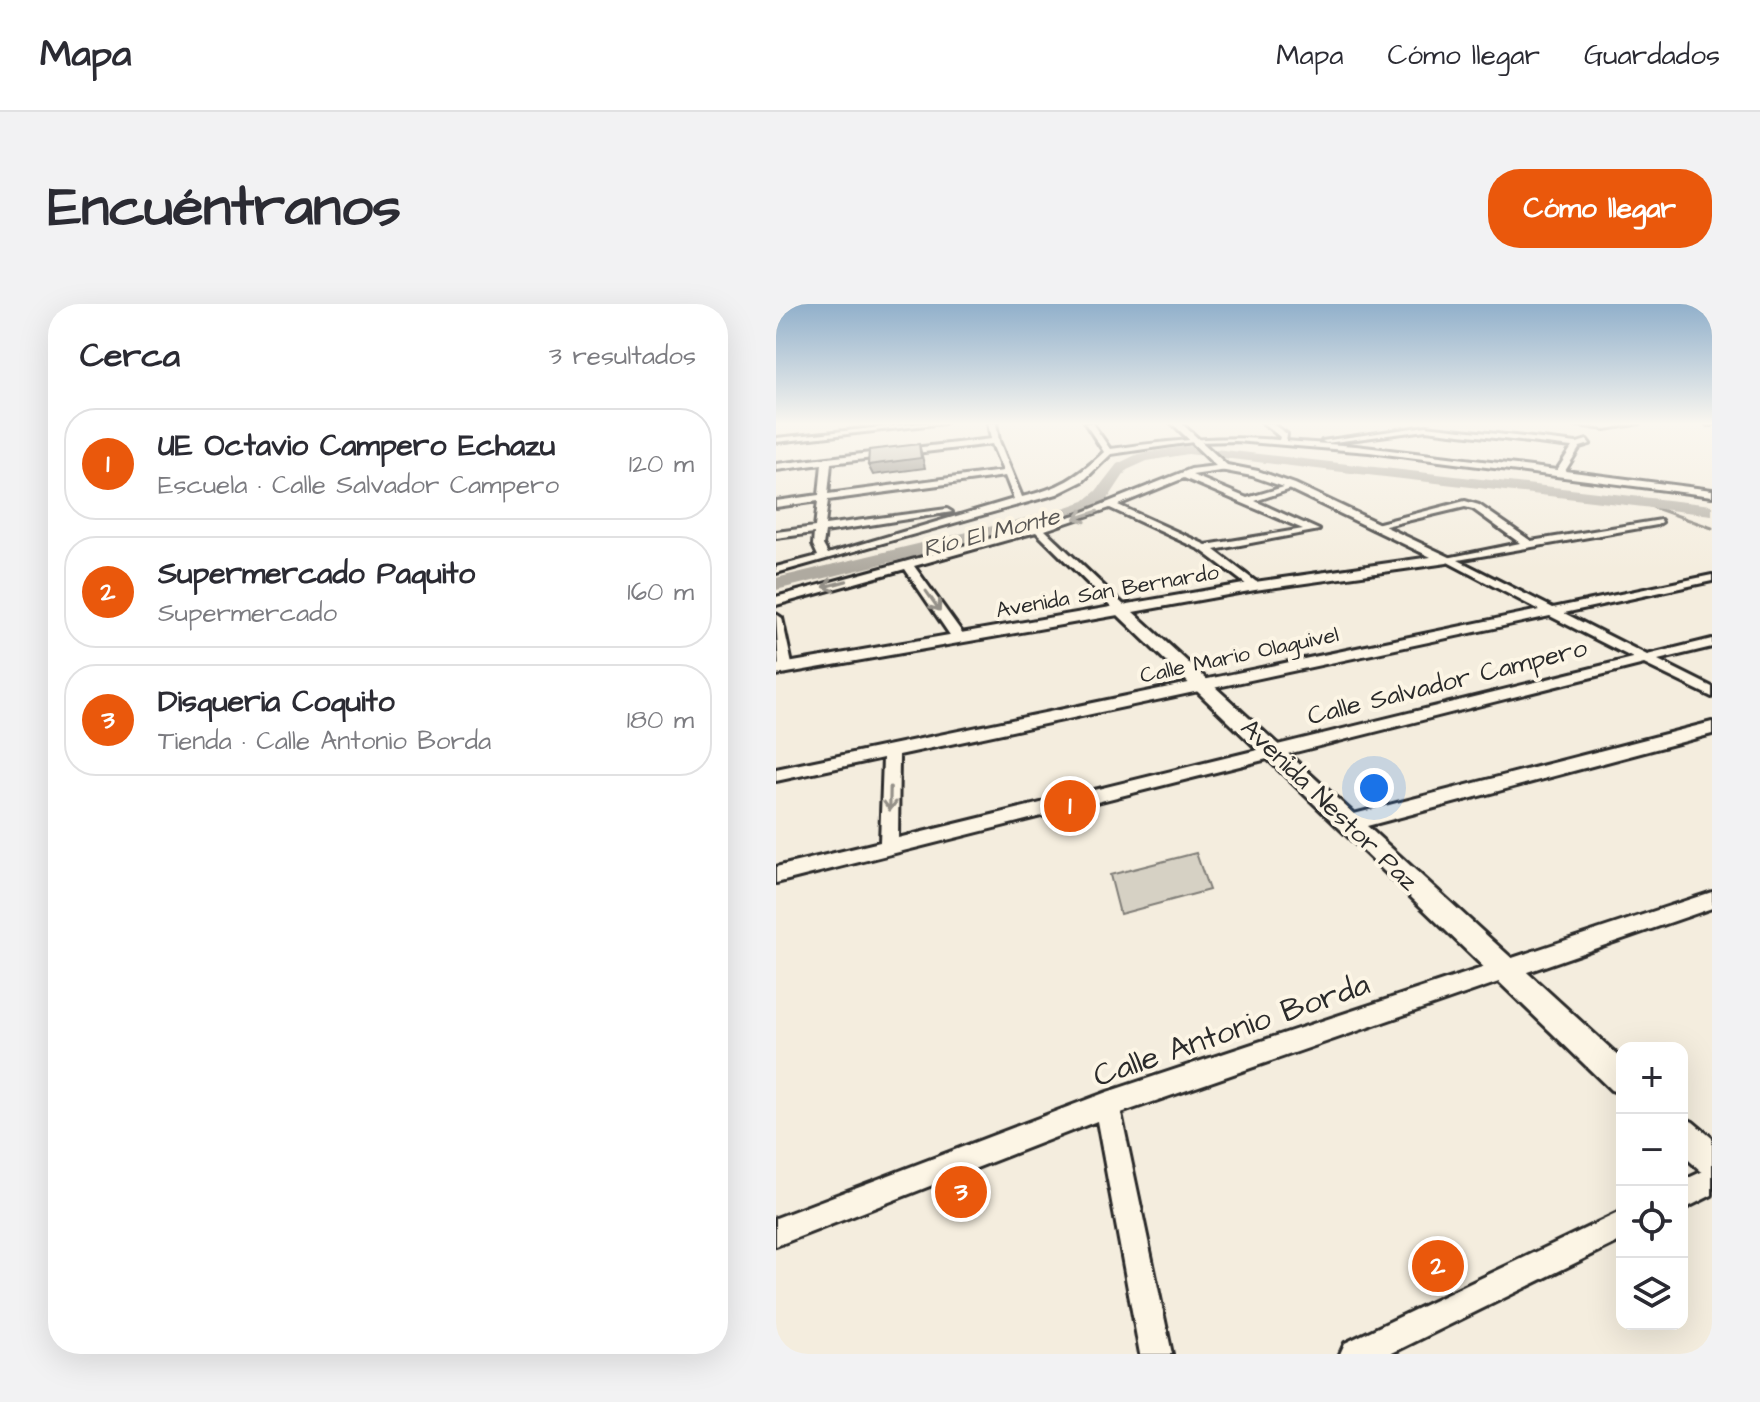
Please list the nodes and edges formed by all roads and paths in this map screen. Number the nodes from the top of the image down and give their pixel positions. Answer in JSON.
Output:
{"nodes":[{"id":1,"x":825,"y":472,"type":"edge"},
{"id":2,"x":937,"y":472,"type":"edge"},
{"id":3,"x":1085,"y":472,"type":"edge"},
{"id":4,"x":1194,"y":472,"type":"edge"},
{"id":5,"x":1250,"y":472,"type":"edge"},
{"id":6,"x":1551,"y":472,"type":"edge"},
{"id":7,"x":1007,"y":473,"type":"joint"},
{"id":8,"x":1559,"y":473,"type":"joint"},
{"id":9,"x":1184,"y":475,"type":"junction"},
{"id":10,"x":939,"y":481,"type":"junction"},
{"id":11,"x":1291,"y":486,"type":"junction"},
{"id":12,"x":1712,"y":493,"type":"edge"},
{"id":13,"x":822,"y":497,"type":"junction"},
{"id":14,"x":1019,"y":501,"type":"junction"},
{"id":15,"x":1247,"y":501,"type":"junction"},
{"id":16,"x":776,"y":504,"type":"edge"},
{"id":17,"x":1005,"y":504,"type":"junction"},
{"id":18,"x":1113,"y":506,"type":"junction"},
{"id":19,"x":906,"y":518,"type":"junction"},
{"id":20,"x":1657,"y":522,"type":"dead end"},
{"id":21,"x":1373,"y":526,"type":"junction"},
{"id":22,"x":820,"y":529,"type":"junction"},
{"id":23,"x":1038,"y":529,"type":"junction"},
{"id":24,"x":911,"y":533,"type":"junction"},
{"id":25,"x":776,"y":535,"type":"edge"},
{"id":26,"x":1531,"y":546,"type":"junction"},
{"id":27,"x":1205,"y":548,"type":"junction"},
{"id":28,"x":825,"y":558,"type":"junction"},
{"id":29,"x":1447,"y":559,"type":"junction"},
{"id":30,"x":907,"y":564,"type":"junction"},
{"id":31,"x":776,"y":570,"type":"edge"},
{"id":32,"x":1712,"y":578,"type":"edge"},
{"id":33,"x":1255,"y":586,"type":"junction"},
{"id":34,"x":776,"y":601,"type":"edge"},
{"id":35,"x":1122,"y":610,"type":"junction"},
{"id":36,"x":1551,"y":612,"type":"junction"},
{"id":37,"x":776,"y":618,"type":"edge"},
{"id":38,"x":959,"y":638,"type":"junction"},
{"id":39,"x":1712,"y":643,"type":"edge"},
{"id":40,"x":1644,"y":659,"type":"junction"},
{"id":41,"x":781,"y":670,"type":"edge"},
{"id":42,"x":1204,"y":684,"type":"junction"},
{"id":43,"x":1712,"y":693,"type":"edge"},
{"id":44,"x":1712,"y":728,"type":"edge"},
{"id":45,"x":891,"y":751,"type":"junction"},
{"id":46,"x":1274,"y":751,"type":"junction"},
{"id":47,"x":776,"y":775,"type":"edge"},
{"id":48,"x":1350,"y":823,"type":"junction"},
{"id":49,"x":889,"y":847,"type":"junction"},
{"id":50,"x":776,"y":875,"type":"edge"},
{"id":51,"x":1712,"y":900,"type":"edge"},
{"id":52,"x":1502,"y":970,"type":"junction"},
{"id":53,"x":1616,"y":1074,"type":"edge"},
{"id":54,"x":1107,"y":1105,"type":"junction"},
{"id":55,"x":1688,"y":1138,"type":"edge"},
{"id":56,"x":1712,"y":1160,"type":"edge"},
{"id":57,"x":1712,"y":1181,"type":"edge"},
{"id":58,"x":1688,"y":1193,"type":"edge"},
{"id":59,"x":1616,"y":1228,"type":"edge"},
{"id":60,"x":776,"y":1232,"type":"edge"},
{"id":61,"x":1156,"y":1354,"type":"edge"},
{"id":62,"x":1356,"y":1354,"type":"edge"}],
"edges":[{"from":1,"to":13,"type":"street"},
{"from":2,"to":10,"type":"street"},
{"from":3,"to":14,"type":"street"},
{"from":4,"to":9,"type":"street"},
{"from":5,"to":11,"type":"street"},
{"from":6,"to":8,"type":"street"},
{"from":7,"to":10,"type":"street"},
{"from":7,"to":14,"type":"street"},
{"from":8,"to":12,"type":"street"},
{"from":9,"to":15,"type":"street"},
{"from":9,"to":18,"type":"street"},
{"from":10,"to":13,"type":"street"},
{"from":11,"to":15,"type":"street"},
{"from":11,"to":21,"type":"street"},
{"from":13,"to":16,"type":"street"},
{"from":13,"to":22,"type":"street"},
{"from":14,"to":17,"type":"street"},
{"from":15,"to":27,"type":"street"},
{"from":17,"to":19,"type":"street"},
{"from":17,"to":24,"type":"street"},
{"from":18,"to":23,"type":"street","one_way":true},
{"from":18,"to":27,"type":"street"},
{"from":19,"to":22,"type":"street"},
{"from":19,"to":24,"type":"street"},
{"from":20,"to":26,"type":"street","name":"Avenida San Bernardo"},
{"from":21,"to":26,"type":"street"},
{"from":21,"to":29,"type":"street"},
{"from":22,"to":25,"type":"street"},
{"from":22,"to":28,"type":"street"},
{"from":23,"to":30,"type":"street"},
{"from":23,"to":35,"type":"street","name":"Avenida Nestor Paz"},
{"from":24,"to":28,"type":"street"},
{"from":26,"to":29,"type":"street","name":"Avenida San Bernardo"},
{"from":27,"to":33,"type":"street"},
{"from":28,"to":31,"type":"street"},
{"from":29,"to":33,"type":"street","name":"Avenida San Bernardo"},
{"from":29,"to":36,"type":"street"},
{"from":30,"to":34,"type":"street","one_way":true},
{"from":30,"to":38,"type":"street","one_way":true},
{"from":32,"to":36,"type":"street","name":"Calle Mario Olaguivel"},
{"from":33,"to":35,"type":"street","name":"Avenida San Bernardo"},
{"from":35,"to":38,"type":"street","name":"Avenida San Bernardo"},
{"from":35,"to":42,"type":"street","name":"Avenida Nestor Paz"},
{"from":36,"to":40,"type":"street"},
{"from":36,"to":42,"type":"street","name":"Calle Mario Olaguivel"},
{"from":37,"to":41,"type":"street"},
{"from":38,"to":41,"type":"street","name":"Avenida San Bernardo"},
{"from":39,"to":40,"type":"street","name":"Calle Salvador Campero"},
{"from":40,"to":43,"type":"street"},
{"from":40,"to":46,"type":"street","name":"Calle Salvador Campero"},
{"from":42,"to":45,"type":"street","name":"Calle Mario Olaguivel"},
{"from":42,"to":46,"type":"street","name":"Avenida Nestor Paz"},
{"from":44,"to":48,"type":"street"},
{"from":45,"to":47,"type":"street","name":"Calle Mario Olaguivel"},
{"from":45,"to":49,"type":"street","one_way":true},
{"from":46,"to":48,"type":"street","name":"Avenida Nestor Paz"},
{"from":46,"to":49,"type":"street","name":"Calle Salvador Campero"},
{"from":48,"to":52,"type":"street","name":"Avenida Nestor Paz"},
{"from":49,"to":50,"type":"street","name":"Calle Salvador Campero"},
{"from":51,"to":52,"type":"street","name":"Calle Antonio Borda"},
{"from":52,"to":53,"type":"street","name":"Avenida Nestor Paz"},
{"from":52,"to":54,"type":"street","name":"Calle Antonio Borda"},
{"from":54,"to":60,"type":"street","name":"Calle Antonio Borda"},
{"from":54,"to":61,"type":"street"},
{"from":55,"to":56,"type":"street"},
{"from":57,"to":58,"type":"street"},
{"from":59,"to":62,"type":"street"}]}
